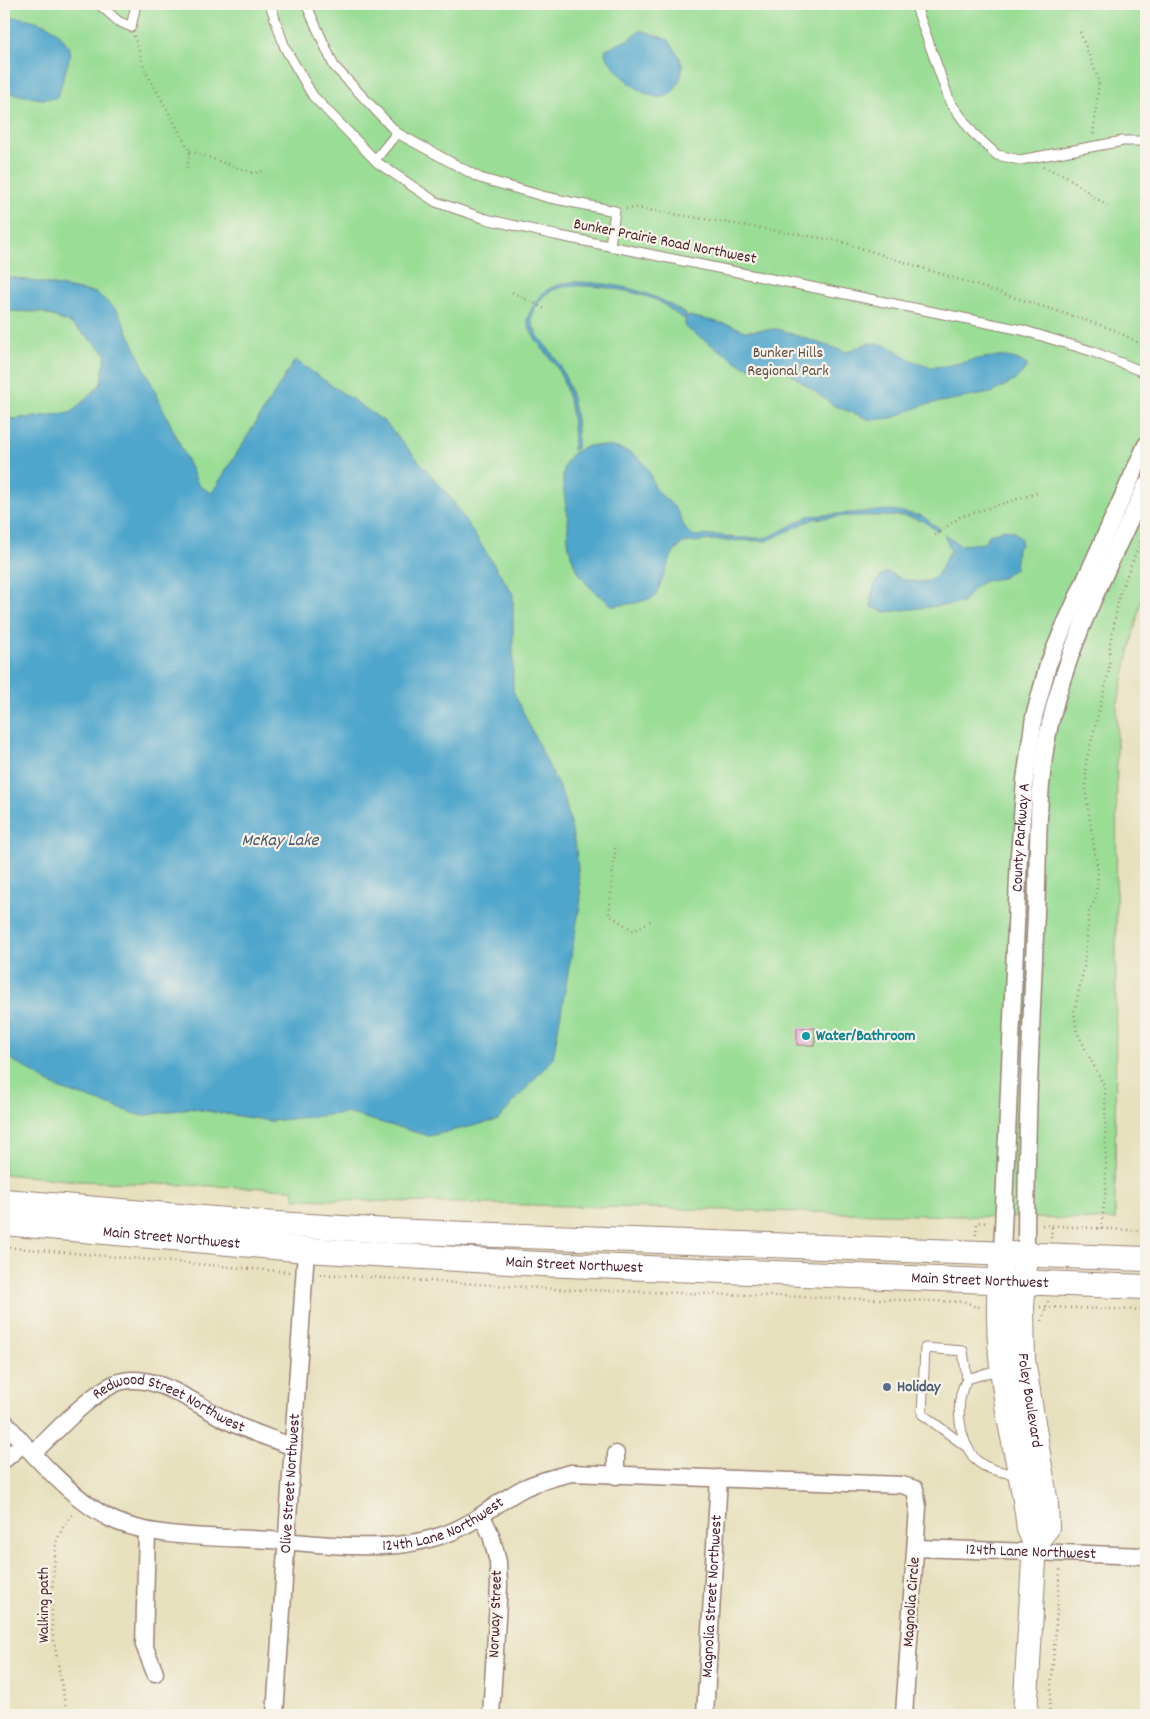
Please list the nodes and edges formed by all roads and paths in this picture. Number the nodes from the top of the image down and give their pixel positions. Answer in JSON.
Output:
{"nodes":[{"id":1,"x":74,"y":4,"type":"edge"},
{"id":2,"x":80,"y":4,"type":"edge"},
{"id":3,"x":99,"y":4,"type":"edge"},
{"id":4,"x":136,"y":4,"type":"edge"},
{"id":5,"x":270,"y":4,"type":"edge"},
{"id":6,"x":306,"y":4,"type":"edge"},
{"id":7,"x":915,"y":4,"type":"edge"},
{"id":8,"x":131,"y":27,"type":"junction"},
{"id":9,"x":1080,"y":32,"type":"dead end"},
{"id":10,"x":397,"y":133,"type":"junction"},
{"id":11,"x":1146,"y":142,"type":"edge"},
{"id":12,"x":1092,"y":146,"type":"junction"},
{"id":13,"x":190,"y":151,"type":"junction"},
{"id":14,"x":1029,"y":159,"type":"junction"},
{"id":15,"x":375,"y":160,"type":"junction"},
{"id":16,"x":263,"y":171,"type":"dead end"},
{"id":17,"x":186,"y":172,"type":"dead end"},
{"id":18,"x":1107,"y":206,"type":"dead end"},
{"id":19,"x":615,"y":211,"type":"junction"},
{"id":20,"x":610,"y":245,"type":"junction"},
{"id":21,"x":512,"y":292,"type":"dead end"},
{"id":22,"x":547,"y":310,"type":"dead end"},
{"id":23,"x":1146,"y":347,"type":"edge"},
{"id":24,"x":1146,"y":373,"type":"edge"},
{"id":25,"x":1146,"y":445,"type":"edge"},
{"id":26,"x":1146,"y":485,"type":"edge"},
{"id":27,"x":1040,"y":492,"type":"dead end"},
{"id":28,"x":1146,"y":527,"type":"edge"},
{"id":29,"x":935,"y":535,"type":"dead end"},
{"id":30,"x":615,"y":848,"type":"dead end"},
{"id":31,"x":652,"y":920,"type":"dead end"},
{"id":32,"x":4,"y":1201,"type":"edge"},
{"id":33,"x":4,"y":1223,"type":"edge"},
{"id":34,"x":1052,"y":1227,"type":"dead end"},
{"id":35,"x":1100,"y":1229,"type":"junction"},
{"id":36,"x":1146,"y":1231,"type":"edge"},
{"id":37,"x":4,"y":1247,"type":"edge"},
{"id":38,"x":306,"y":1250,"type":"junction"},
{"id":39,"x":1002,"y":1253,"type":"junction"},
{"id":40,"x":1026,"y":1254,"type":"junction"},
{"id":41,"x":1146,"y":1259,"type":"edge"},
{"id":42,"x":284,"y":1271,"type":"dead end"},
{"id":43,"x":318,"y":1274,"type":"dead end"},
{"id":44,"x":1000,"y":1280,"type":"junction"},
{"id":45,"x":1024,"y":1281,"type":"junction"},
{"id":46,"x":1146,"y":1287,"type":"edge"},
{"id":47,"x":974,"y":1306,"type":"dead end"},
{"id":48,"x":1048,"y":1308,"type":"dead end"},
{"id":49,"x":1146,"y":1310,"type":"edge"},
{"id":50,"x":1003,"y":1369,"type":"junction"},
{"id":51,"x":967,"y":1379,"type":"junction"},
{"id":52,"x":4,"y":1421,"type":"edge"},
{"id":53,"x":293,"y":1447,"type":"junction"},
{"id":54,"x":28,"y":1448,"type":"junction"},
{"id":55,"x":968,"y":1448,"type":"junction"},
{"id":56,"x":616,"y":1454,"type":"dead end"},
{"id":57,"x":4,"y":1460,"type":"edge"},
{"id":58,"x":1020,"y":1475,"type":"junction"},
{"id":59,"x":616,"y":1476,"type":"junction"},
{"id":60,"x":719,"y":1478,"type":"junction"},
{"id":61,"x":914,"y":1489,"type":"joint"},
{"id":62,"x":82,"y":1501,"type":"junction"},
{"id":63,"x":482,"y":1516,"type":"junction"},
{"id":64,"x":147,"y":1531,"type":"junction"},
{"id":65,"x":285,"y":1541,"type":"junction"},
{"id":66,"x":916,"y":1548,"type":"junction"},
{"id":67,"x":1035,"y":1548,"type":"junction"},
{"id":68,"x":1065,"y":1553,"type":"junction"},
{"id":69,"x":1146,"y":1556,"type":"edge"},
{"id":70,"x":155,"y":1673,"type":"dead end"},
{"id":71,"x":67,"y":1715,"type":"edge"},
{"id":72,"x":275,"y":1715,"type":"edge"},
{"id":73,"x":491,"y":1715,"type":"edge"},
{"id":74,"x":704,"y":1715,"type":"edge"},
{"id":75,"x":904,"y":1715,"type":"edge"},
{"id":76,"x":1025,"y":1715,"type":"edge"},
{"id":77,"x":1049,"y":1715,"type":"edge"}],
"edges":[{"from":1,"to":2,"type":"path"},
{"from":3,"to":8,"type":"lane"},
{"from":4,"to":8,"type":"lane"},
{"from":5,"to":15,"type":"lane","name":"Bunker Prairie Road Northwest"},
{"from":6,"to":10,"type":"lane"},
{"from":7,"to":14,"type":"lane"},
{"from":8,"to":13,"type":"path"},
{"from":9,"to":12,"type":"path"},
{"from":10,"to":15,"type":"lane"},
{"from":10,"to":19,"type":"lane"},
{"from":11,"to":12,"type":"lane"},
{"from":12,"to":14,"type":"lane"},
{"from":13,"to":16,"type":"path"},
{"from":13,"to":17,"type":"path"},
{"from":14,"to":18,"type":"path"},
{"from":15,"to":20,"type":"lane","name":"Bunker Prairie Road Northwest"},
{"from":19,"to":20,"type":"lane"},
{"from":19,"to":23,"type":"path"},
{"from":20,"to":24,"type":"lane","name":"Bunker Prairie Road Northwest"},
{"from":21,"to":22,"type":"path"},
{"from":25,"to":39,"type":"street","name":"County Parkway A"},
{"from":26,"to":40,"type":"street","name":"County Parkway A"},
{"from":27,"to":29,"type":"path"},
{"from":28,"to":35,"type":"path"},
{"from":30,"to":31,"type":"path"},
{"from":32,"to":39,"type":"main road","name":"Main Street Northwest"},
{"from":33,"to":38,"type":"main road","name":"Main Street Northwest"},
{"from":34,"to":35,"type":"path"},
{"from":35,"to":36,"type":"path"},
{"from":37,"to":42,"type":"path"},
{"from":38,"to":44,"type":"main road","name":"Main Street Northwest"},
{"from":38,"to":53,"type":"street","name":"Olive Street Northwest"},
{"from":39,"to":40,"type":"main road","name":"Main Street Northwest"},
{"from":39,"to":44,"type":"main road","name":"Foley Boulevard"},
{"from":40,"to":41,"type":"main road","name":"Main Street Northwest"},
{"from":40,"to":45,"type":"main road","name":"Foley Boulevard"},
{"from":43,"to":47,"type":"path"},
{"from":44,"to":45,"type":"main road","name":"Main Street Northwest"},
{"from":44,"to":50,"type":"main road","name":"Foley Boulevard"},
{"from":45,"to":46,"type":"main road","name":"Main Street Northwest"},
{"from":45,"to":67,"type":"main road","name":"Foley Boulevard"},
{"from":48,"to":49,"type":"path"},
{"from":50,"to":51,"type":"lane"},
{"from":50,"to":58,"type":"main road","name":"Foley Boulevard"},
{"from":51,"to":55,"type":"lane"},
{"from":51,"to":55,"type":"lane"},
{"from":52,"to":54,"type":"street","name":"124th Lane Northwest"},
{"from":53,"to":54,"type":"street","name":"Redwood Street Northwest"},
{"from":53,"to":65,"type":"street","name":"Olive Street Northwest"},
{"from":54,"to":57,"type":"street","name":"Redwood Street Northwest"},
{"from":54,"to":62,"type":"street","name":"124th Lane Northwest"},
{"from":55,"to":58,"type":"lane"},
{"from":56,"to":59,"type":"street"},
{"from":58,"to":67,"type":"main road","name":"Foley Boulevard"},
{"from":59,"to":60,"type":"street","name":"124th Lane Northwest"},
{"from":59,"to":63,"type":"street","name":"124th Lane Northwest"},
{"from":60,"to":61,"type":"street","name":"124th Lane Northwest"},
{"from":60,"to":74,"type":"street","name":"Magnolia Street Northwest"},
{"from":61,"to":66,"type":"street","name":"Magnolia Circle"},
{"from":62,"to":64,"type":"street","name":"124th Lane Northwest"},
{"from":62,"to":71,"type":"path","name":"Walking path"},
{"from":63,"to":65,"type":"street","name":"124th Lane Northwest"},
{"from":63,"to":73,"type":"street","name":"Norway Street"},
{"from":64,"to":65,"type":"street","name":"124th Lane Northwest"},
{"from":64,"to":70,"type":"street"},
{"from":65,"to":72,"type":"street","name":"Olive Street Northwest"},
{"from":66,"to":67,"type":"street","name":"124th Lane Northwest"},
{"from":66,"to":75,"type":"street","name":"Magnolia Circle"},
{"from":67,"to":68,"type":"street","name":"124th Lane Northwest"},
{"from":67,"to":76,"type":"main road","name":"Foley Boulevard"},
{"from":68,"to":69,"type":"street","name":"124th Lane Northwest"},
{"from":68,"to":77,"type":"path"}]}
